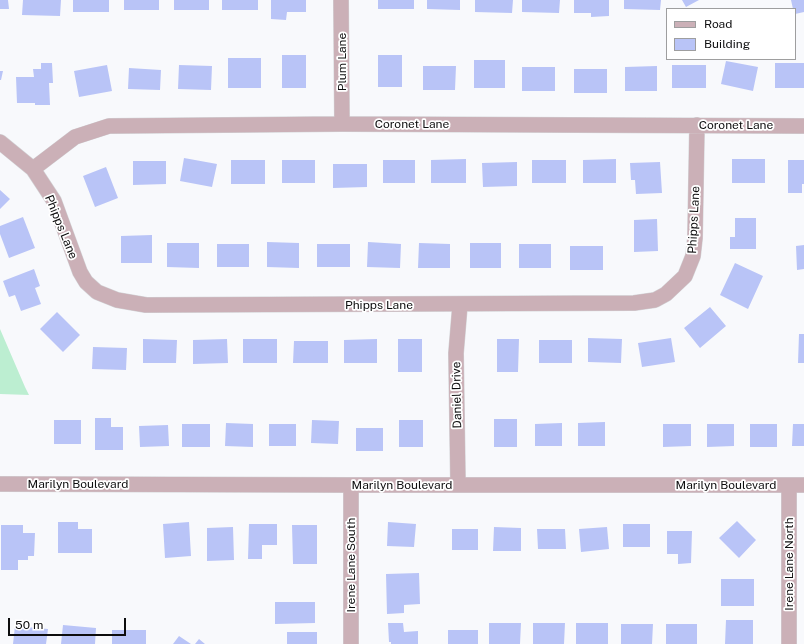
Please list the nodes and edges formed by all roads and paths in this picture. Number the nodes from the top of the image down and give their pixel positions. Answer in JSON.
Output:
{"nodes":[{"id":1,"x":341,"y":0,"type":"edge"},
{"id":2,"x":342,"y":124,"type":"junction"},
{"id":3,"x":698,"y":125,"type":"junction"},
{"id":4,"x":804,"y":126,"type":"edge"},
{"id":5,"x":0,"y":142,"type":"edge"},
{"id":6,"x":33,"y":169,"type":"junction"},
{"id":7,"x":460,"y":304,"type":"junction"},
{"id":8,"x":0,"y":484,"type":"edge"},
{"id":9,"x":458,"y":485,"type":"junction"},
{"id":10,"x":789,"y":485,"type":"junction"},
{"id":11,"x":804,"y":485,"type":"edge"},
{"id":12,"x":351,"y":486,"type":"junction"},
{"id":13,"x":351,"y":644,"type":"edge"},
{"id":14,"x":789,"y":644,"type":"edge"}],
"edges":[{"from":1,"to":2,"type":"street","name":"Plum Lane"},
{"from":2,"to":3,"type":"street","name":"Coronet Lane"},
{"from":2,"to":6,"type":"street","name":"Coronet Lane"},
{"from":3,"to":4,"type":"street","name":"Coronet Lane"},
{"from":3,"to":7,"type":"street","name":"Phipps Lane"},
{"from":5,"to":6,"type":"street","name":"Phipps Lane"},
{"from":6,"to":7,"type":"street","name":"Phipps Lane"},
{"from":7,"to":9,"type":"street","name":"Daniel Drive"},
{"from":8,"to":12,"type":"street","name":"Marilyn Boulevard"},
{"from":9,"to":10,"type":"street","name":"Marilyn Boulevard"},
{"from":9,"to":12,"type":"street","name":"Marilyn Boulevard"},
{"from":10,"to":11,"type":"street","name":"Marilyn Boulevard"},
{"from":10,"to":14,"type":"street","name":"Irene Lane North"},
{"from":12,"to":13,"type":"street","name":"Irene Lane South"}]}
